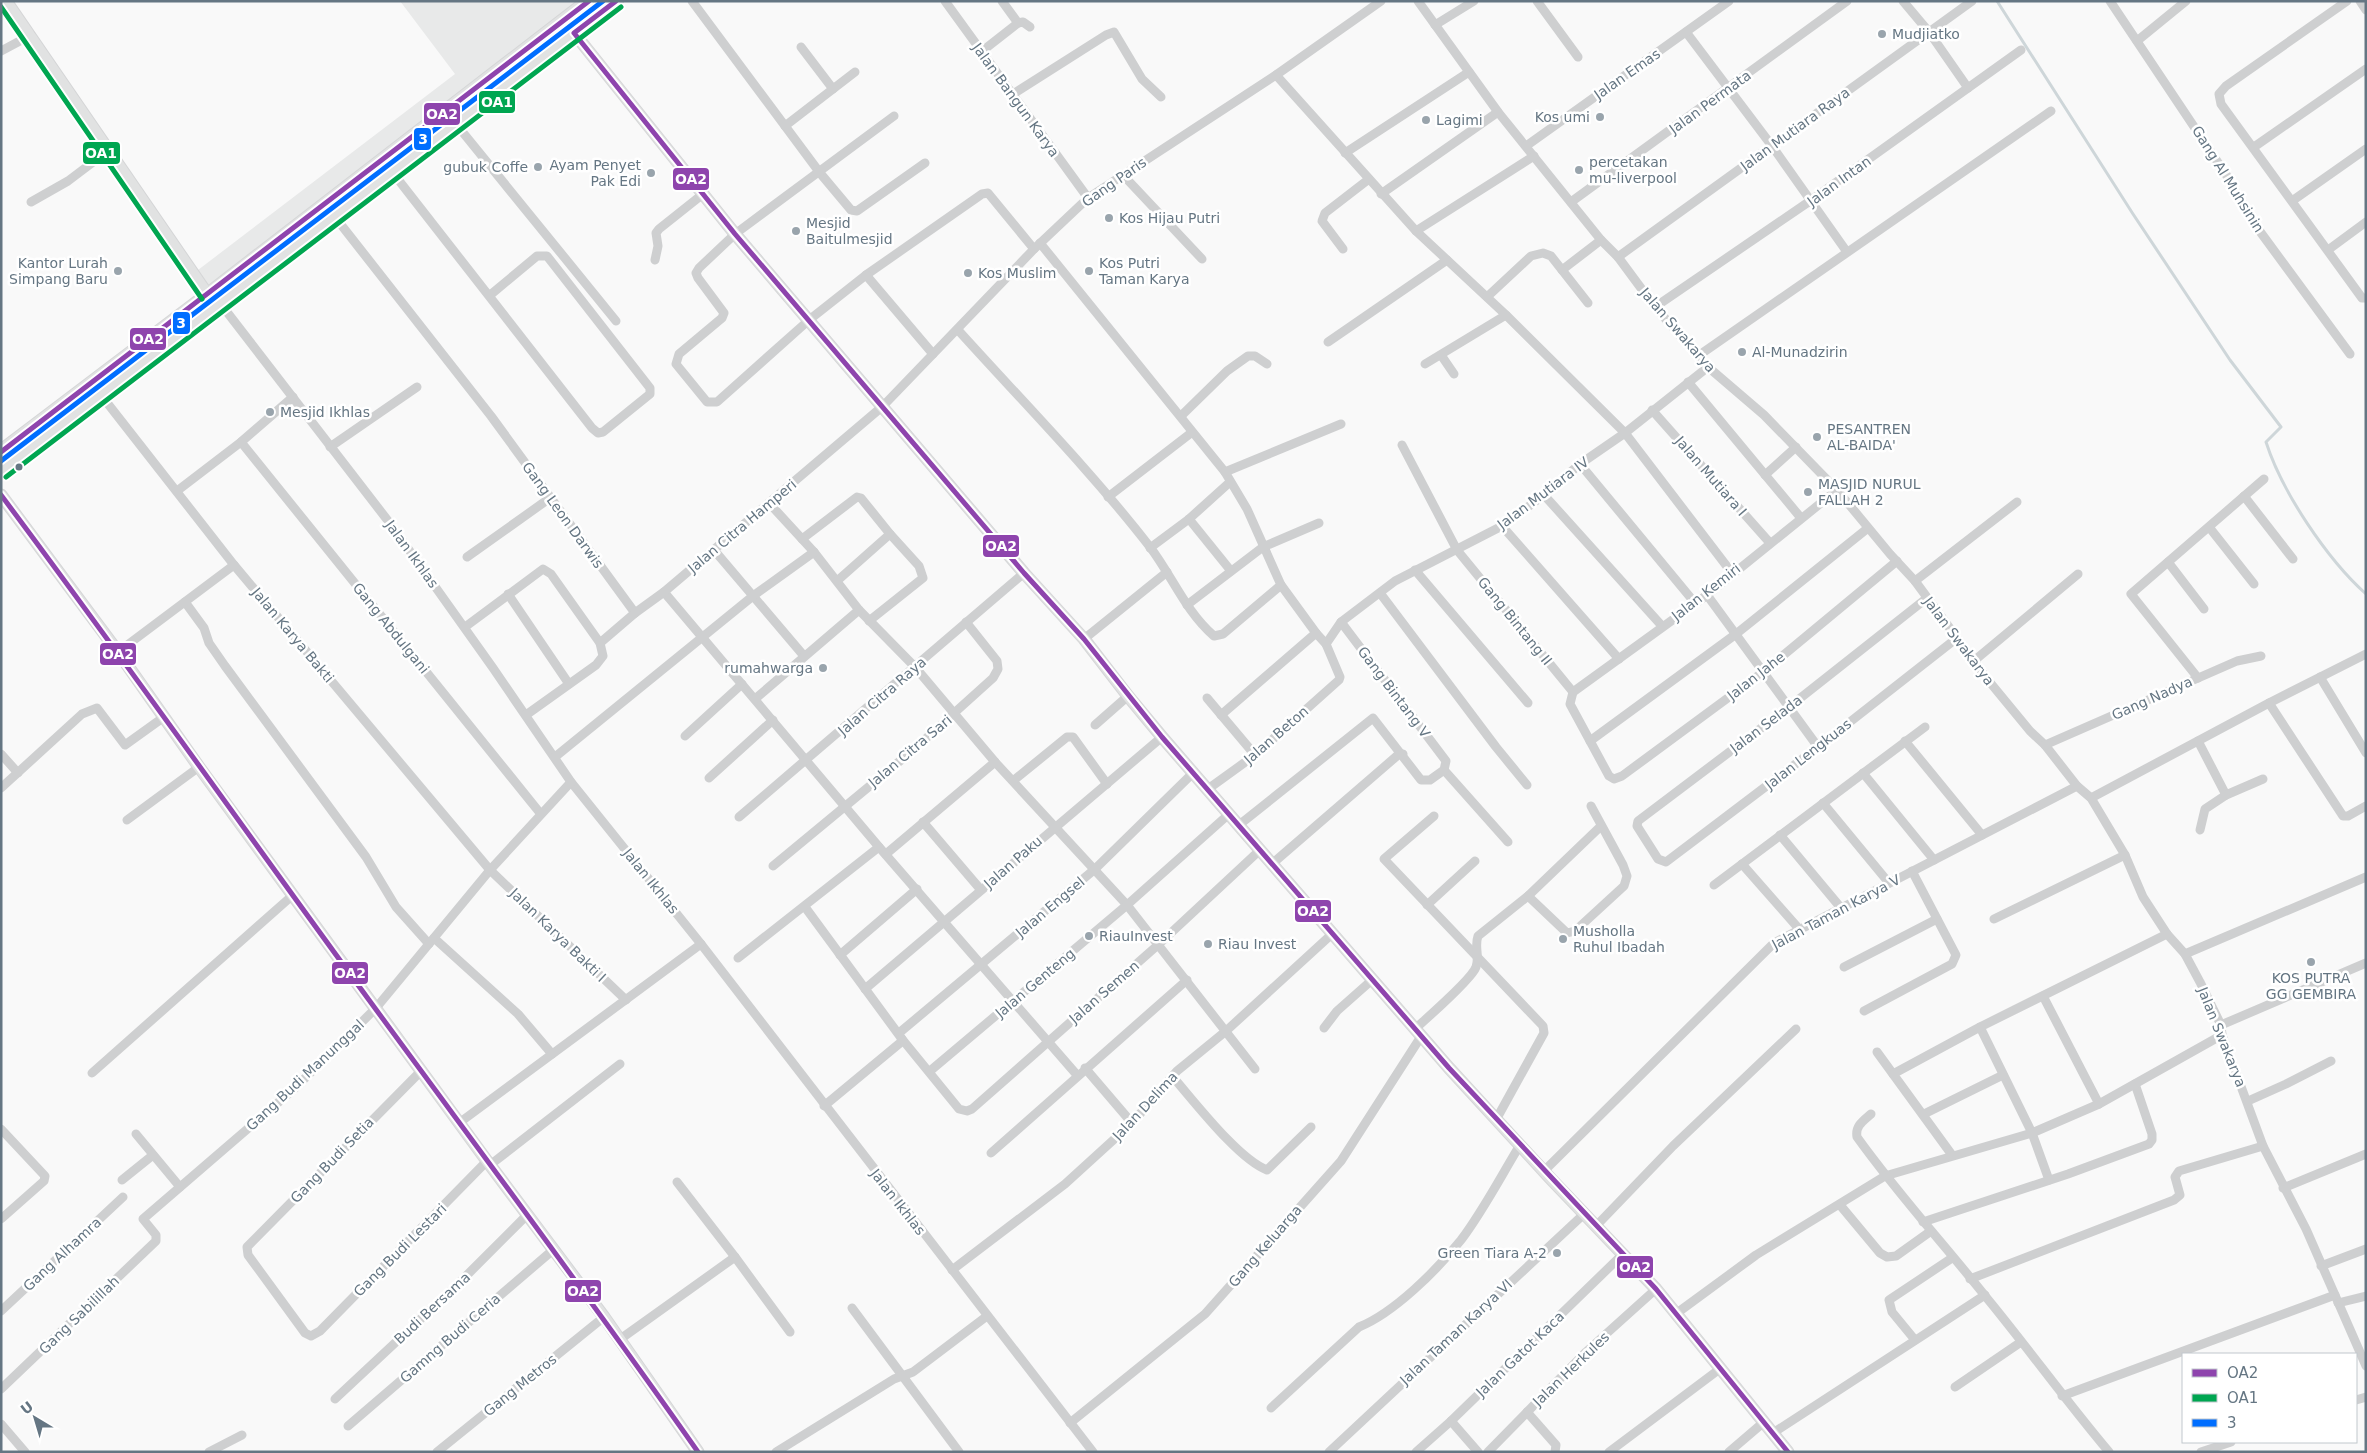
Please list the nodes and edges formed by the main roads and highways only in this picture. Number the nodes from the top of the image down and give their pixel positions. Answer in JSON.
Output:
{"nodes":[{"id":1,"x":589,"y":1,"type":"edge"},
{"id":2,"x":616,"y":1,"type":"edge"},
{"id":3,"x":303,"y":221,"type":"junction"},
{"id":4,"x":313,"y":234,"type":"junction"},
{"id":5,"x":214,"y":299,"type":"junction"},
{"id":6,"x":1,"y":452,"type":"edge"},
{"id":7,"x":1,"y":471,"type":"edge"}],
"edges":[{"from":1,"to":3,"type":"main road"},
{"from":2,"to":4,"type":"main road"},
{"from":3,"to":4,"type":"main road"},
{"from":3,"to":5,"type":"main road"},
{"from":4,"to":5,"type":"main road"},
{"from":5,"to":6,"type":"main road"},
{"from":5,"to":7,"type":"main road"}]}
